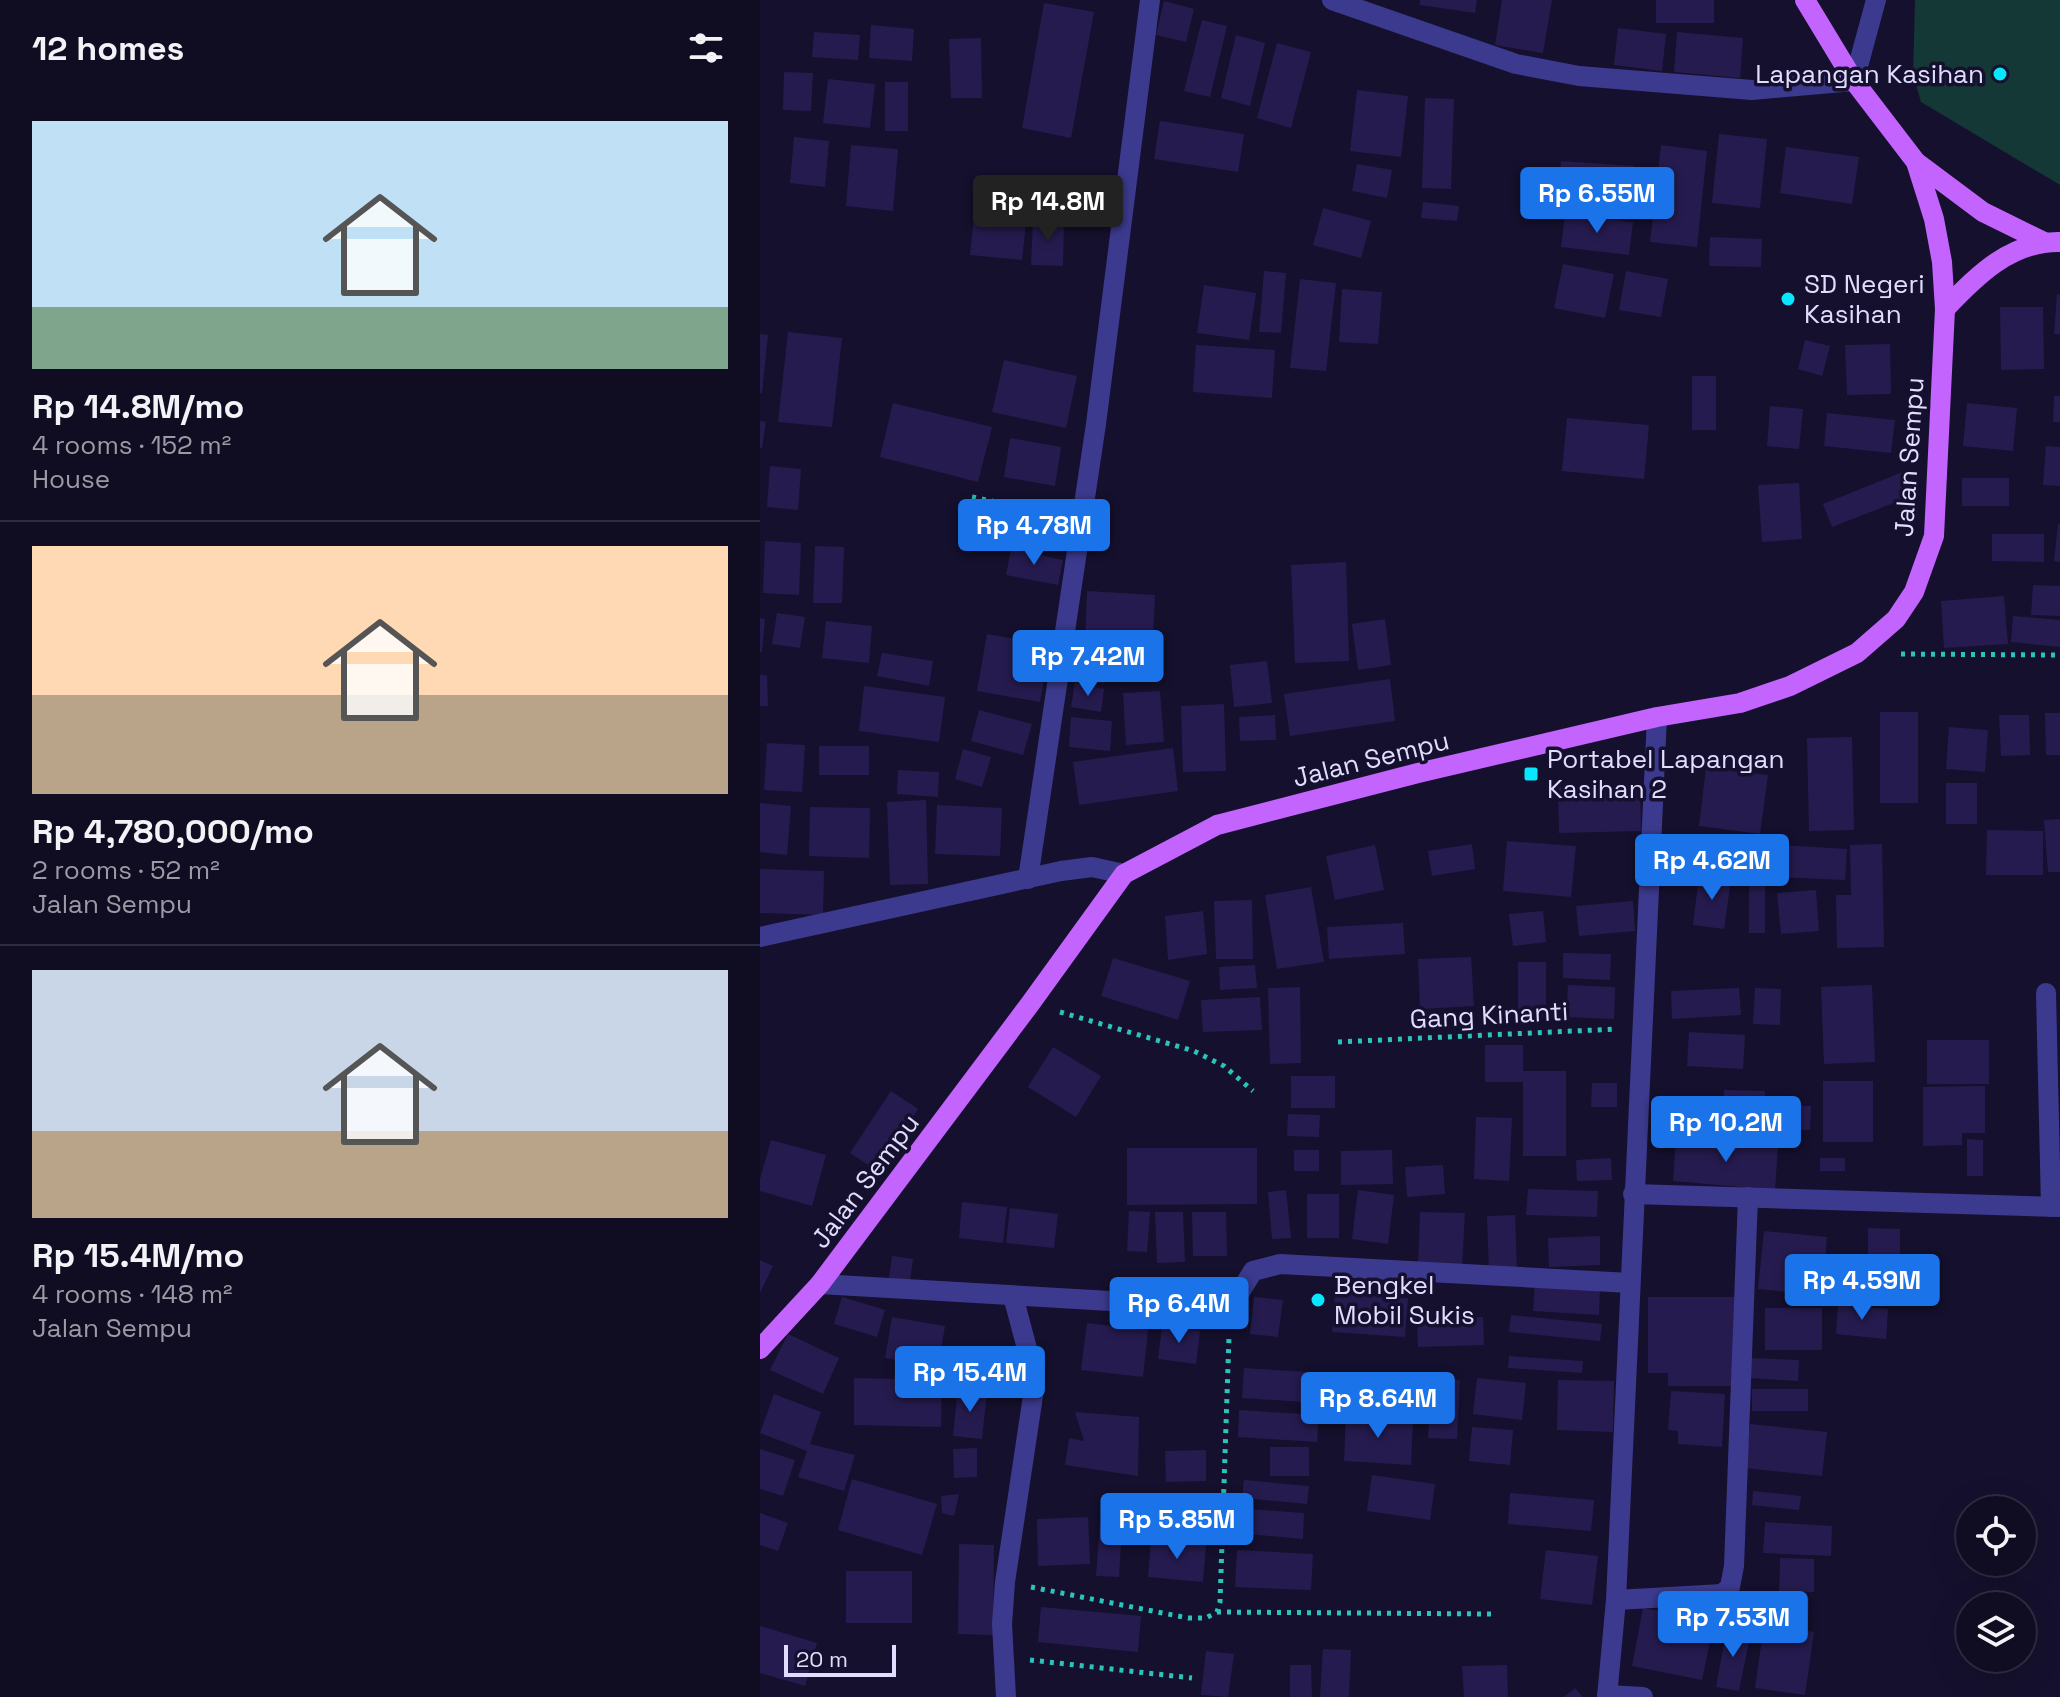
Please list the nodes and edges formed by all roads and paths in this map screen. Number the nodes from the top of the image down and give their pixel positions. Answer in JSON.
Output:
{"nodes":[{"id":1,"x":1150,"y":0,"type":"edge"},
{"id":2,"x":1332,"y":0,"type":"edge"},
{"id":3,"x":1805,"y":0,"type":"edge"},
{"id":4,"x":1876,"y":0,"type":"edge"},
{"id":5,"x":1854,"y":81,"type":"junction"},
{"id":6,"x":1916,"y":162,"type":"junction"},
{"id":7,"x":2052,"y":242,"type":"edge"},
{"id":8,"x":1945,"y":309,"type":"junction"},
{"id":9,"x":972,"y":497,"type":"dead end"},
{"id":10,"x":1081,"y":520,"type":"junction"},
{"id":11,"x":1857,"y":653,"type":"junction"},
{"id":12,"x":2060,"y":655,"type":"edge"},
{"id":13,"x":1657,"y":717,"type":"junction"},
{"id":14,"x":1124,"y":874,"type":"junction"},
{"id":15,"x":1028,"y":879,"type":"junction"},
{"id":16,"x":760,"y":937,"type":"edge"},
{"id":17,"x":2046,"y":993,"type":"dead end"},
{"id":18,"x":1030,"y":1004,"type":"junction"},
{"id":19,"x":1642,"y":1029,"type":"junction"},
{"id":20,"x":1338,"y":1042,"type":"dead end"},
{"id":21,"x":1253,"y":1091,"type":"dead end"},
{"id":22,"x":1633,"y":1194,"type":"junction"},
{"id":23,"x":1748,"y":1197,"type":"junction"},
{"id":24,"x":2055,"y":1207,"type":"edge"},
{"id":25,"x":1630,"y":1283,"type":"junction"},
{"id":26,"x":820,"y":1284,"type":"junction"},
{"id":27,"x":1013,"y":1296,"type":"junction"},
{"id":28,"x":1230,"y":1308,"type":"junction"},
{"id":29,"x":760,"y":1349,"type":"edge"},
{"id":30,"x":1005,"y":1582,"type":"junction"},
{"id":31,"x":1616,"y":1600,"type":"junction"},
{"id":32,"x":1217,"y":1612,"type":"junction"},
{"id":33,"x":1491,"y":1614,"type":"dead end"},
{"id":34,"x":1003,"y":1657,"type":"junction"},
{"id":35,"x":1192,"y":1678,"type":"dead end"},
{"id":36,"x":1607,"y":1696,"type":"edge"},
{"id":37,"x":1006,"y":1697,"type":"edge"},
{"id":38,"x":1643,"y":1697,"type":"edge"}],
"edges":[{"from":1,"to":10,"type":"street"},
{"from":2,"to":5,"type":"street"},
{"from":3,"to":5,"type":"main road"},
{"from":4,"to":5,"type":"street"},
{"from":5,"to":6,"type":"main road"},
{"from":6,"to":7,"type":"main road"},
{"from":6,"to":8,"type":"main road","name":"Jalan Sempu"},
{"from":7,"to":8,"type":"main road"},
{"from":8,"to":11,"type":"main road","name":"Jalan Sempu"},
{"from":9,"to":10,"type":"path"},
{"from":10,"to":15,"type":"street"},
{"from":11,"to":12,"type":"path"},
{"from":11,"to":13,"type":"main road","name":"Jalan Sempu"},
{"from":13,"to":14,"type":"main road","name":"Jalan Sempu"},
{"from":13,"to":19,"type":"street"},
{"from":14,"to":15,"type":"street"},
{"from":14,"to":18,"type":"main road","name":"Jalan Sempu"},
{"from":15,"to":16,"type":"street"},
{"from":17,"to":24,"type":"street"},
{"from":18,"to":21,"type":"path"},
{"from":18,"to":26,"type":"main road","name":"Jalan Sempu"},
{"from":19,"to":20,"type":"path","name":"Gang Kinanti"},
{"from":19,"to":22,"type":"street"},
{"from":22,"to":23,"type":"street"},
{"from":22,"to":25,"type":"street"},
{"from":23,"to":24,"type":"street"},
{"from":23,"to":31,"type":"street"},
{"from":25,"to":28,"type":"street"},
{"from":25,"to":31,"type":"street"},
{"from":26,"to":27,"type":"street"},
{"from":26,"to":29,"type":"main road","name":"Jalan Sempu"},
{"from":27,"to":28,"type":"street"},
{"from":27,"to":30,"type":"street"},
{"from":28,"to":32,"type":"path"},
{"from":30,"to":32,"type":"path"},
{"from":30,"to":34,"type":"street"},
{"from":31,"to":36,"type":"street"},
{"from":32,"to":33,"type":"path"},
{"from":34,"to":35,"type":"path"},
{"from":34,"to":37,"type":"street"},
{"from":36,"to":38,"type":"street"}]}
